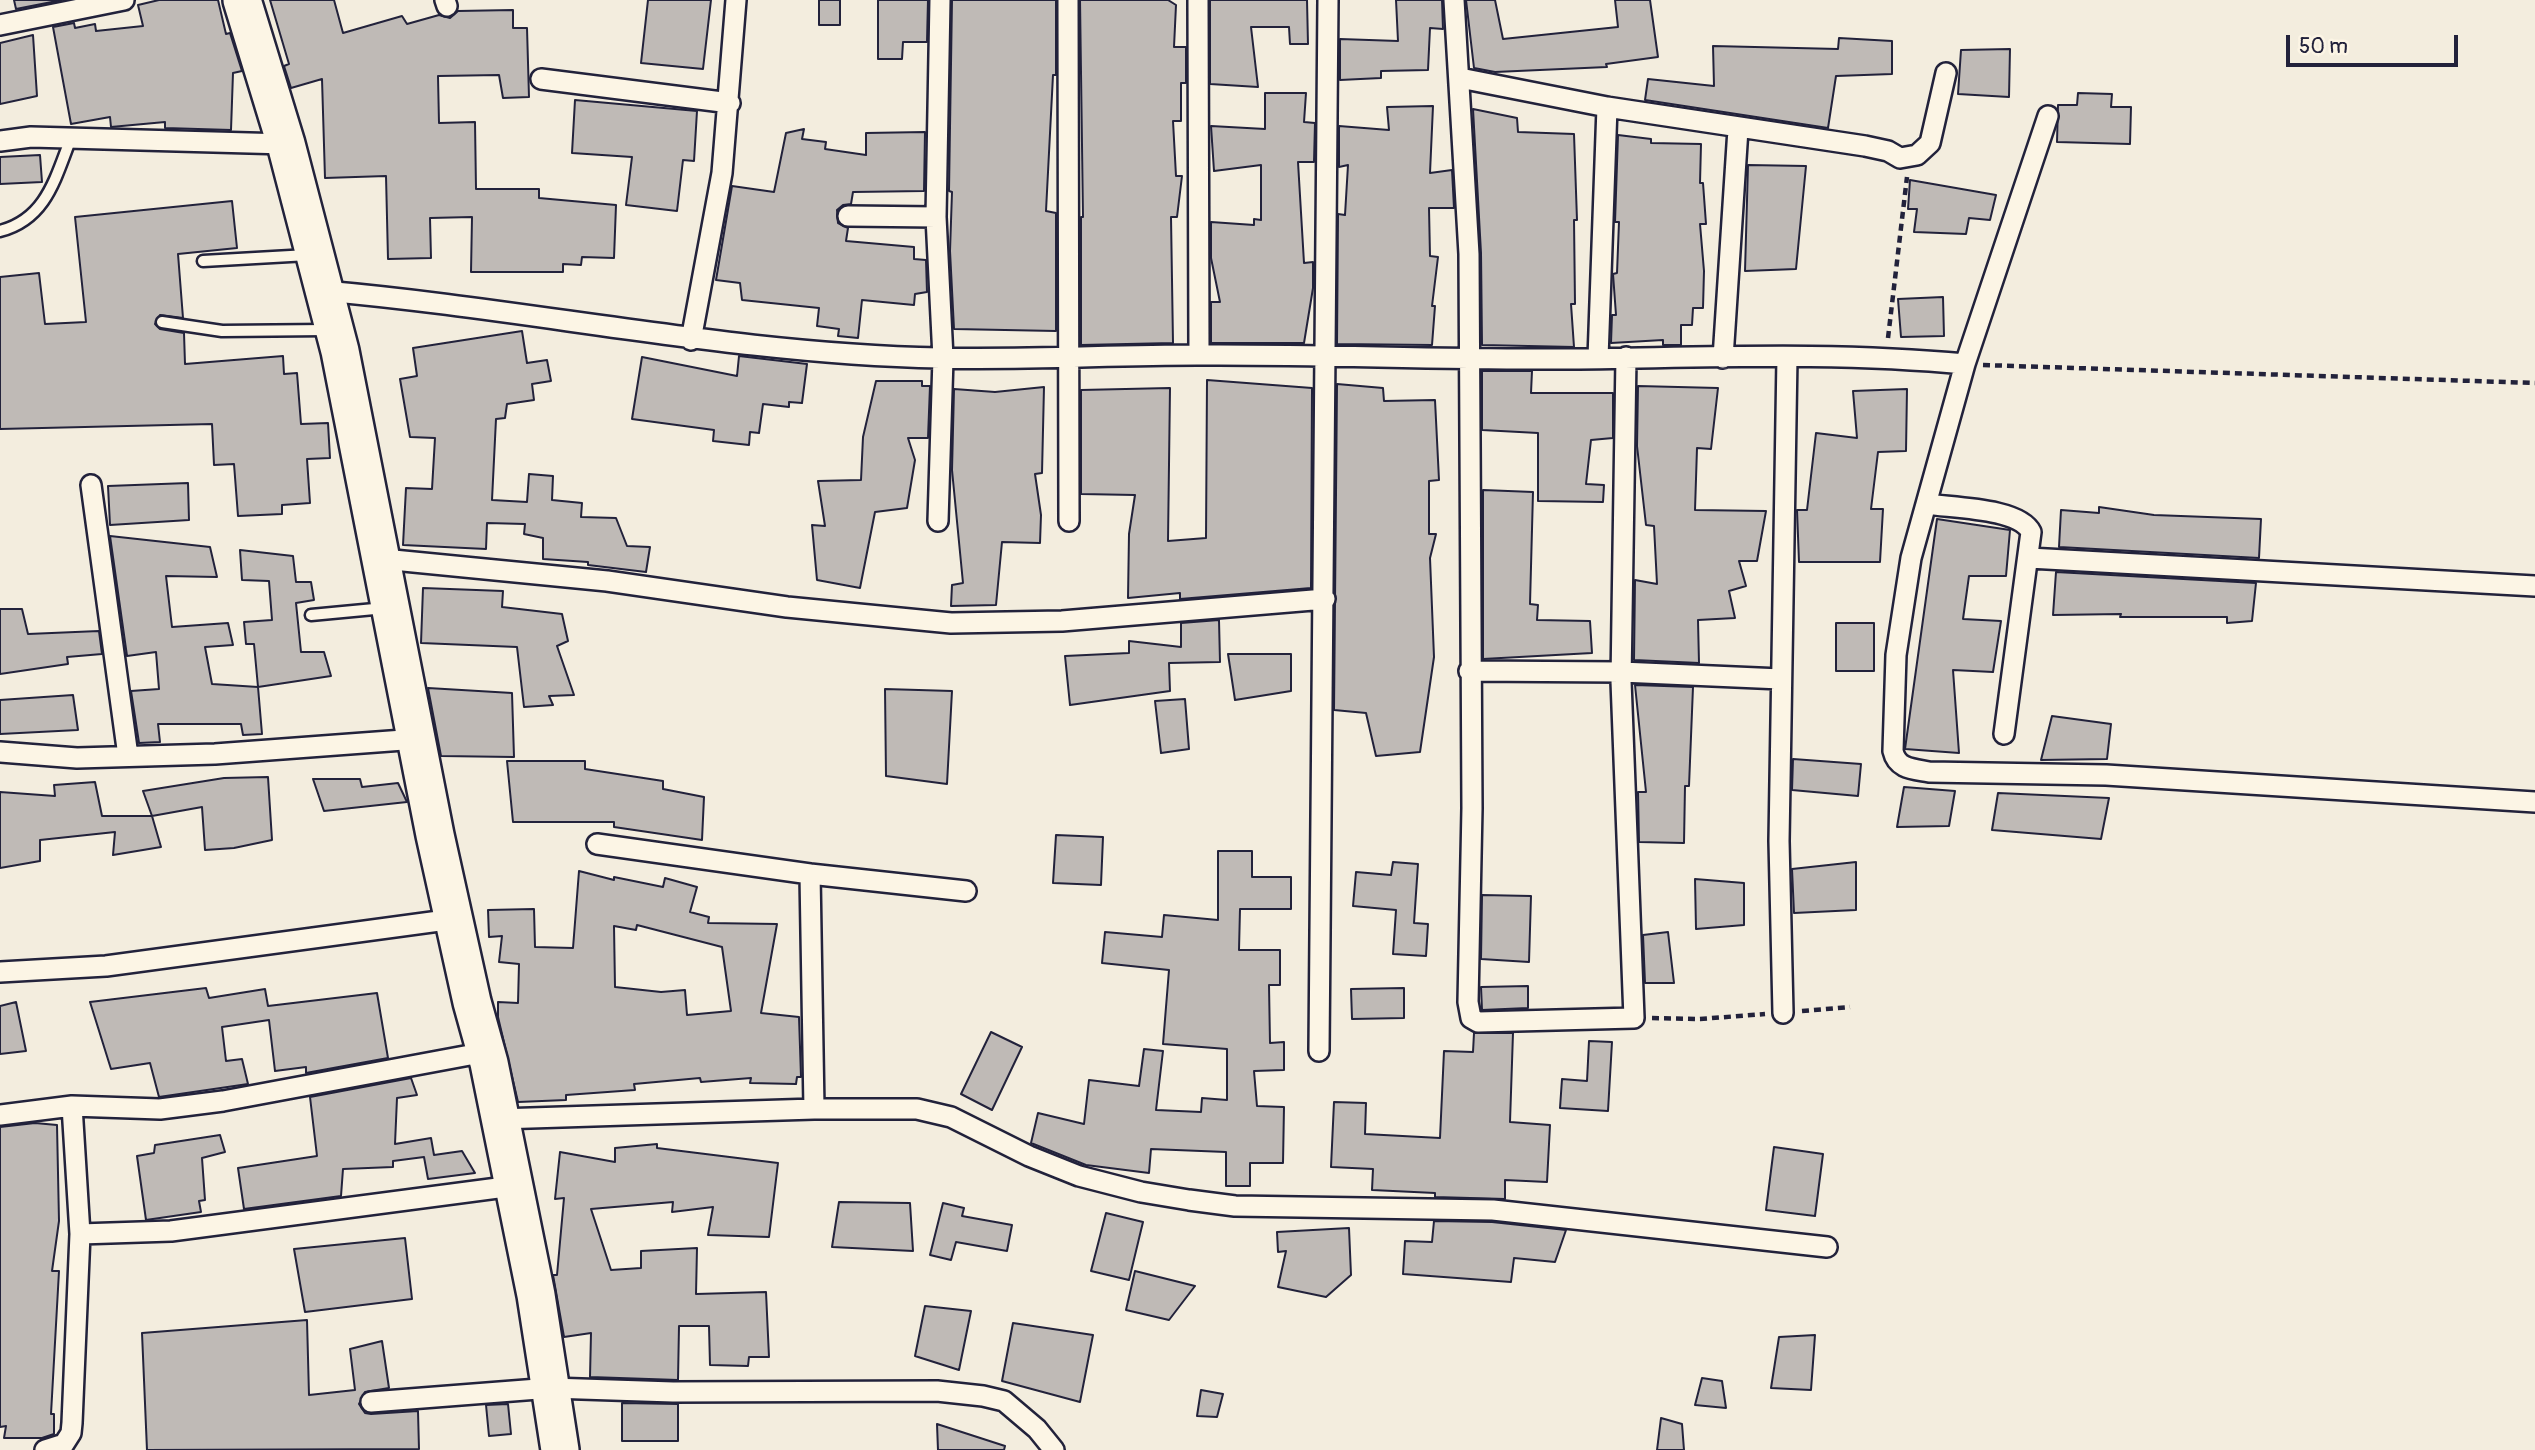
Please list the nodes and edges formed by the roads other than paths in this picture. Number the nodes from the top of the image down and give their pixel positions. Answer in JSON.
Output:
{"nodes":[{"id":1,"x":124,"y":0,"type":"edge"},
{"id":2,"x":242,"y":0,"type":"edge"},
{"id":3,"x":736,"y":0,"type":"edge"},
{"id":4,"x":940,"y":0,"type":"edge"},
{"id":5,"x":1068,"y":0,"type":"edge"},
{"id":6,"x":1198,"y":0,"type":"edge"},
{"id":7,"x":1328,"y":0,"type":"edge"},
{"id":8,"x":1454,"y":0,"type":"edge"},
{"id":9,"x":0,"y":24,"type":"edge"},
{"id":10,"x":1946,"y":73,"type":"dead end"},
{"id":11,"x":1460,"y":78,"type":"junction"},
{"id":12,"x":541,"y":79,"type":"dead end"},
{"id":13,"x":730,"y":103,"type":"junction"},
{"id":14,"x":1607,"y":107,"type":"junction"},
{"id":15,"x":2048,"y":116,"type":"dead end"},
{"id":16,"x":1738,"y":129,"type":"junction"},
{"id":17,"x":71,"y":138,"type":"junction"},
{"id":18,"x":0,"y":141,"type":"edge"},
{"id":19,"x":286,"y":144,"type":"junction"},
{"id":20,"x":848,"y":216,"type":"dead end"},
{"id":21,"x":936,"y":217,"type":"junction"},
{"id":22,"x":0,"y":231,"type":"edge"},
{"id":23,"x":315,"y":255,"type":"junction"},
{"id":24,"x":203,"y":261,"type":"dead end"},
{"id":25,"x":324,"y":291,"type":"junction"},
{"id":26,"x":162,"y":323,"type":"dead end"},
{"id":27,"x":334,"y":330,"type":"junction"},
{"id":28,"x":691,"y":340,"type":"junction"},
{"id":29,"x":1199,"y":355,"type":"junction"},
{"id":30,"x":1325,"y":357,"type":"junction"},
{"id":31,"x":1626,"y":357,"type":"junction"},
{"id":32,"x":1787,"y":357,"type":"junction"},
{"id":33,"x":943,"y":358,"type":"junction"},
{"id":34,"x":1069,"y":358,"type":"junction"},
{"id":35,"x":1471,"y":358,"type":"junction"},
{"id":36,"x":1598,"y":358,"type":"junction"},
{"id":37,"x":1723,"y":358,"type":"junction"},
{"id":38,"x":1965,"y":364,"type":"junction"},
{"id":39,"x":91,"y":485,"type":"dead end"},
{"id":40,"x":1927,"y":504,"type":"junction"},
{"id":41,"x":938,"y":521,"type":"dead end"},
{"id":42,"x":1069,"y":521,"type":"dead end"},
{"id":43,"x":2029,"y":558,"type":"junction"},
{"id":44,"x":383,"y":559,"type":"junction"},
{"id":45,"x":2535,"y":586,"type":"edge"},
{"id":46,"x":1325,"y":599,"type":"junction"},
{"id":47,"x":393,"y":608,"type":"junction"},
{"id":48,"x":311,"y":615,"type":"dead end"},
{"id":49,"x":1469,"y":671,"type":"junction"},
{"id":50,"x":1621,"y":672,"type":"junction"},
{"id":51,"x":1781,"y":680,"type":"junction"},
{"id":52,"x":2004,"y":734,"type":"dead end"},
{"id":53,"x":417,"y":738,"type":"junction"},
{"id":54,"x":0,"y":752,"type":"edge"},
{"id":55,"x":128,"y":756,"type":"junction"},
{"id":56,"x":2535,"y":802,"type":"edge"},
{"id":57,"x":597,"y":844,"type":"dead end"},
{"id":58,"x":810,"y":874,"type":"junction"},
{"id":59,"x":967,"y":891,"type":"dead end"},
{"id":60,"x":454,"y":919,"type":"junction"},
{"id":61,"x":0,"y":972,"type":"edge"},
{"id":62,"x":1783,"y":1013,"type":"road end"},
{"id":63,"x":1320,"y":1051,"type":"dead end"},
{"id":64,"x":486,"y":1052,"type":"junction"},
{"id":65,"x":72,"y":1106,"type":"junction"},
{"id":66,"x":814,"y":1109,"type":"junction"},
{"id":67,"x":0,"y":1115,"type":"edge"},
{"id":68,"x":499,"y":1119,"type":"junction"},
{"id":69,"x":513,"y":1186,"type":"junction"},
{"id":70,"x":80,"y":1234,"type":"junction"},
{"id":71,"x":1827,"y":1247,"type":"dead end"},
{"id":72,"x":551,"y":1388,"type":"junction"},
{"id":73,"x":371,"y":1402,"type":"dead end"},
{"id":74,"x":46,"y":1450,"type":"edge"},
{"id":75,"x":559,"y":1450,"type":"edge"},
{"id":76,"x":1054,"y":1450,"type":"edge"}],
"edges":[{"from":1,"to":9,"type":"street"},
{"from":2,"to":19,"type":"highway"},
{"from":3,"to":13,"type":"street"},
{"from":4,"to":21,"type":"street"},
{"from":5,"to":34,"type":"street"},
{"from":6,"to":29,"type":"street"},
{"from":7,"to":30,"type":"street"},
{"from":8,"to":11,"type":"street"},
{"from":10,"to":16,"type":"street"},
{"from":11,"to":14,"type":"street"},
{"from":11,"to":35,"type":"street"},
{"from":12,"to":13,"type":"street"},
{"from":13,"to":28,"type":"street"},
{"from":14,"to":16,"type":"street"},
{"from":14,"to":36,"type":"street"},
{"from":15,"to":38,"type":"street"},
{"from":16,"to":37,"type":"street"},
{"from":17,"to":18,"type":"street"},
{"from":17,"to":19,"type":"street"},
{"from":17,"to":22,"type":"lane"},
{"from":19,"to":23,"type":"highway"},
{"from":20,"to":21,"type":"street"},
{"from":21,"to":33,"type":"street"},
{"from":23,"to":24,"type":"lane"},
{"from":23,"to":25,"type":"highway"},
{"from":25,"to":27,"type":"highway"},
{"from":25,"to":28,"type":"street"},
{"from":26,"to":27,"type":"lane"},
{"from":27,"to":44,"type":"highway"},
{"from":28,"to":33,"type":"street"},
{"from":29,"to":30,"type":"street"},
{"from":29,"to":34,"type":"street"},
{"from":30,"to":35,"type":"street"},
{"from":30,"to":46,"type":"street"},
{"from":31,"to":36,"type":"street"},
{"from":31,"to":37,"type":"street"},
{"from":31,"to":50,"type":"street"},
{"from":32,"to":37,"type":"street"},
{"from":32,"to":38,"type":"street"},
{"from":32,"to":51,"type":"street"},
{"from":33,"to":34,"type":"street"},
{"from":33,"to":41,"type":"street"},
{"from":34,"to":42,"type":"street"},
{"from":35,"to":36,"type":"street"},
{"from":35,"to":49,"type":"street"},
{"from":38,"to":40,"type":"street"},
{"from":39,"to":55,"type":"street"},
{"from":40,"to":43,"type":"street"},
{"from":40,"to":56,"type":"street"},
{"from":43,"to":45,"type":"street"},
{"from":43,"to":52,"type":"street"},
{"from":44,"to":46,"type":"street"},
{"from":44,"to":47,"type":"highway"},
{"from":46,"to":63,"type":"street"},
{"from":47,"to":48,"type":"lane"},
{"from":47,"to":53,"type":"highway"},
{"from":49,"to":50,"type":"street"},
{"from":49,"to":50,"type":"street"},
{"from":50,"to":51,"type":"street"},
{"from":51,"to":62,"type":"street"},
{"from":53,"to":55,"type":"street"},
{"from":53,"to":60,"type":"highway"},
{"from":54,"to":55,"type":"street"},
{"from":57,"to":58,"type":"street"},
{"from":58,"to":59,"type":"street"},
{"from":58,"to":66,"type":"street"},
{"from":60,"to":61,"type":"street"},
{"from":60,"to":64,"type":"highway"},
{"from":64,"to":65,"type":"street"},
{"from":64,"to":68,"type":"highway"},
{"from":65,"to":67,"type":"street"},
{"from":65,"to":70,"type":"street"},
{"from":66,"to":68,"type":"street"},
{"from":66,"to":71,"type":"street"},
{"from":68,"to":69,"type":"highway"},
{"from":69,"to":70,"type":"street"},
{"from":69,"to":72,"type":"highway"},
{"from":70,"to":74,"type":"street"},
{"from":72,"to":73,"type":"street"},
{"from":72,"to":75,"type":"highway"},
{"from":72,"to":76,"type":"street"}]}
